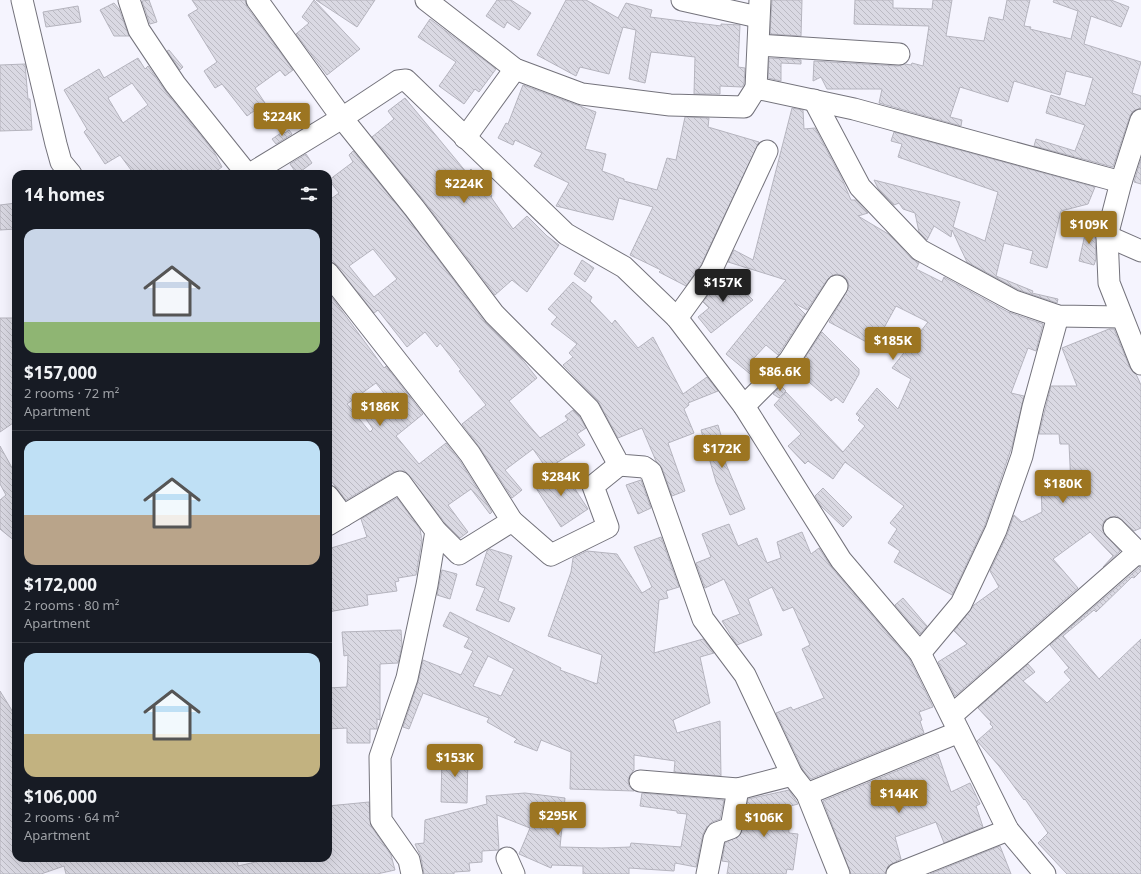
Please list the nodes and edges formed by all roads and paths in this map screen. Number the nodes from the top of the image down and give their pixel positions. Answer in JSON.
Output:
{"nodes":[{"id":1,"x":22,"y":0,"type":"edge"},
{"id":2,"x":129,"y":0,"type":"edge"},
{"id":3,"x":257,"y":0,"type":"edge"},
{"id":4,"x":426,"y":0,"type":"edge"},
{"id":5,"x":682,"y":0,"type":"edge"},
{"id":6,"x":759,"y":9,"type":"edge"},
{"id":7,"x":759,"y":45,"type":"junction"},
{"id":8,"x":898,"y":54,"type":"dead end"},
{"id":9,"x":515,"y":70,"type":"junction"},
{"id":10,"x":756,"y":88,"type":"junction"},
{"id":11,"x":814,"y":100,"type":"junction"},
{"id":12,"x":342,"y":118,"type":"junction"},
{"id":13,"x":1141,"y":120,"type":"edge"},
{"id":14,"x":465,"y":138,"type":"junction"},
{"id":15,"x":767,"y":151,"type":"dead end"},
{"id":16,"x":68,"y":170,"type":"edge"},
{"id":17,"x":245,"y":170,"type":"edge"},
{"id":18,"x":255,"y":170,"type":"edge"},
{"id":19,"x":1120,"y":182,"type":"junction"},
{"id":20,"x":1107,"y":236,"type":"junction"},
{"id":21,"x":1141,"y":251,"type":"edge"},
{"id":22,"x":332,"y":278,"type":"edge"},
{"id":23,"x":837,"y":286,"type":"dead end"},
{"id":24,"x":1058,"y":316,"type":"junction"},
{"id":25,"x":677,"y":318,"type":"junction"},
{"id":26,"x":1130,"y":326,"type":"edge"},
{"id":27,"x":1141,"y":364,"type":"edge"},
{"id":28,"x":744,"y":406,"type":"junction"},
{"id":29,"x":619,"y":465,"type":"junction"},
{"id":30,"x":332,"y":508,"type":"edge"},
{"id":31,"x":336,"y":520,"type":"edge"},
{"id":32,"x":512,"y":522,"type":"junction"},
{"id":33,"x":1114,"y":528,"type":"dead end"},
{"id":34,"x":436,"y":531,"type":"junction"},
{"id":35,"x":1140,"y":554,"type":"edge"},
{"id":36,"x":920,"y":652,"type":"junction"},
{"id":37,"x":955,"y":724,"type":"junction"},
{"id":38,"x":792,"y":775,"type":"junction"},
{"id":39,"x":640,"y":781,"type":"dead end"},
{"id":40,"x":738,"y":789,"type":"junction"},
{"id":41,"x":807,"y":794,"type":"junction"},
{"id":42,"x":1008,"y":830,"type":"junction"},
{"id":43,"x":412,"y":874,"type":"edge"},
{"id":44,"x":707,"y":874,"type":"edge"},
{"id":45,"x":839,"y":874,"type":"edge"},
{"id":46,"x":897,"y":874,"type":"edge"},
{"id":47,"x":1045,"y":874,"type":"edge"}],
"edges":[{"from":1,"to":16,"type":"street"},
{"from":2,"to":17,"type":"street"},
{"from":3,"to":12,"type":"street"},
{"from":4,"to":9,"type":"street"},
{"from":5,"to":6,"type":"street"},
{"from":6,"to":7,"type":"street"},
{"from":7,"to":8,"type":"street"},
{"from":7,"to":10,"type":"street"},
{"from":9,"to":10,"type":"street"},
{"from":9,"to":14,"type":"street"},
{"from":10,"to":11,"type":"street"},
{"from":11,"to":19,"type":"street"},
{"from":11,"to":24,"type":"street"},
{"from":12,"to":14,"type":"street"},
{"from":12,"to":18,"type":"street"},
{"from":12,"to":29,"type":"street"},
{"from":13,"to":19,"type":"street"},
{"from":14,"to":25,"type":"street"},
{"from":15,"to":25,"type":"street"},
{"from":19,"to":20,"type":"street"},
{"from":20,"to":21,"type":"street"},
{"from":20,"to":26,"type":"street"},
{"from":22,"to":32,"type":"street"},
{"from":23,"to":28,"type":"street"},
{"from":24,"to":26,"type":"street"},
{"from":24,"to":36,"type":"street"},
{"from":25,"to":28,"type":"street"},
{"from":26,"to":27,"type":"street"},
{"from":28,"to":36,"type":"street"},
{"from":29,"to":32,"type":"street"},
{"from":29,"to":38,"type":"street"},
{"from":30,"to":31,"type":"street"},
{"from":31,"to":34,"type":"street"},
{"from":32,"to":34,"type":"street"},
{"from":33,"to":35,"type":"street"},
{"from":34,"to":43,"type":"street"},
{"from":35,"to":37,"type":"street"},
{"from":36,"to":37,"type":"street"},
{"from":37,"to":41,"type":"street"},
{"from":37,"to":42,"type":"street"},
{"from":38,"to":40,"type":"street"},
{"from":38,"to":41,"type":"street"},
{"from":39,"to":40,"type":"street"},
{"from":40,"to":44,"type":"street"},
{"from":41,"to":45,"type":"street"},
{"from":42,"to":46,"type":"street"},
{"from":42,"to":47,"type":"street"}]}
